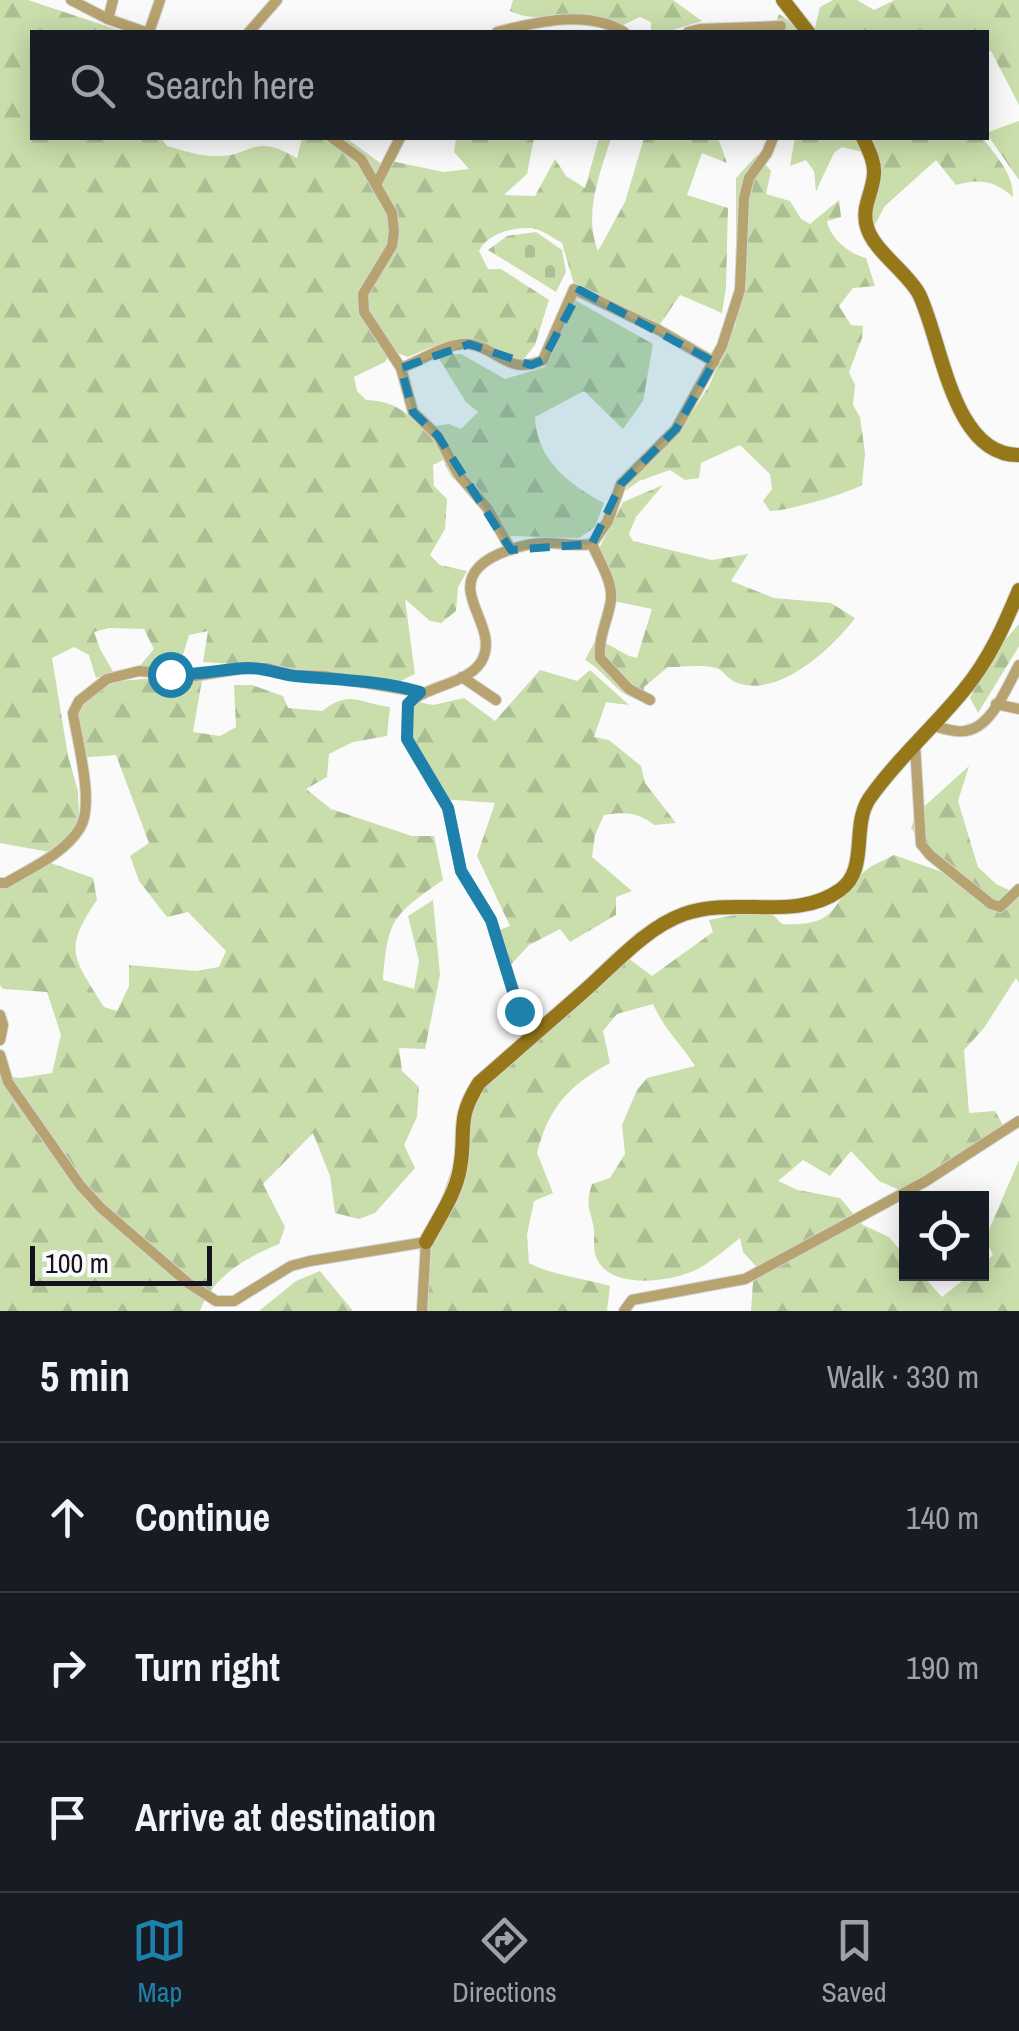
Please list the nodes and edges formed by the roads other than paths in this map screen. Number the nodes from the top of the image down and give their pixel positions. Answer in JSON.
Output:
{"nodes":[{"id":1,"x":71,"y":0,"type":"edge"},
{"id":2,"x":114,"y":0,"type":"edge"},
{"id":3,"x":160,"y":0,"type":"edge"},
{"id":4,"x":278,"y":0,"type":"edge"},
{"id":5,"x":785,"y":2,"type":"edge"},
{"id":6,"x":108,"y":19,"type":"junction"},
{"id":7,"x":780,"y":29,"type":"edge"},
{"id":8,"x":141,"y":30,"type":"edge"},
{"id":9,"x":148,"y":30,"type":"edge"},
{"id":10,"x":251,"y":30,"type":"edge"},
{"id":11,"x":508,"y":30,"type":"edge"},
{"id":12,"x":621,"y":30,"type":"edge"},
{"id":13,"x":696,"y":30,"type":"edge"},
{"id":14,"x":806,"y":30,"type":"edge"},
{"id":15,"x":335,"y":140,"type":"edge"},
{"id":16,"x":399,"y":140,"type":"edge"},
{"id":17,"x":772,"y":140,"type":"edge"},
{"id":18,"x":863,"y":140,"type":"edge"},
{"id":19,"x":376,"y":185,"type":"junction"},
{"id":20,"x":714,"y":362,"type":"junction"},
{"id":21,"x":402,"y":368,"type":"junction"},
{"id":22,"x":1019,"y":455,"type":"edge"},
{"id":23,"x":592,"y":544,"type":"junction"},
{"id":24,"x":511,"y":550,"type":"junction"},
{"id":25,"x":1019,"y":590,"type":"edge"},
{"id":26,"x":1019,"y":664,"type":"edge"},
{"id":27,"x":462,"y":676,"type":"junction"},
{"id":28,"x":420,"y":692,"type":"junction"},
{"id":29,"x":496,"y":700,"type":"dead end"},
{"id":30,"x":650,"y":700,"type":"dead end"},
{"id":31,"x":996,"y":704,"type":"junction"},
{"id":32,"x":1019,"y":710,"type":"edge"},
{"id":33,"x":933,"y":726,"type":"junction"},
{"id":34,"x":915,"y":745,"type":"junction"},
{"id":35,"x":0,"y":883,"type":"edge"},
{"id":36,"x":1019,"y":890,"type":"edge"},
{"id":37,"x":0,"y":1015,"type":"edge"},
{"id":38,"x":529,"y":1038,"type":"junction"},
{"id":39,"x":0,"y":1040,"type":"edge"},
{"id":40,"x":0,"y":1055,"type":"edge"},
{"id":41,"x":1019,"y":1121,"type":"edge"},
{"id":42,"x":426,"y":1242,"type":"junction"},
{"id":43,"x":422,"y":1311,"type":"edge"},
{"id":44,"x":624,"y":1311,"type":"edge"}],
"edges":[{"from":1,"to":6,"type":"street"},
{"from":2,"to":6,"type":"street"},
{"from":3,"to":9,"type":"street"},
{"from":4,"to":10,"type":"street"},
{"from":5,"to":7,"type":"street"},
{"from":5,"to":14,"type":"street"},
{"from":6,"to":8,"type":"street"},
{"from":7,"to":13,"type":"street"},
{"from":11,"to":12,"type":"street"},
{"from":15,"to":19,"type":"street"},
{"from":16,"to":19,"type":"street"},
{"from":17,"to":20,"type":"street"},
{"from":18,"to":22,"type":"street"},
{"from":19,"to":21,"type":"street"},
{"from":20,"to":21,"type":"street"},
{"from":20,"to":23,"type":"street"},
{"from":21,"to":24,"type":"street"},
{"from":23,"to":24,"type":"street"},
{"from":23,"to":30,"type":"street"},
{"from":24,"to":27,"type":"street"},
{"from":25,"to":33,"type":"street"},
{"from":26,"to":31,"type":"street"},
{"from":27,"to":28,"type":"street"},
{"from":27,"to":29,"type":"street"},
{"from":28,"to":35,"type":"street"},
{"from":28,"to":38,"type":"street"},
{"from":31,"to":32,"type":"street"},
{"from":31,"to":33,"type":"street"},
{"from":33,"to":34,"type":"street"},
{"from":34,"to":36,"type":"street"},
{"from":34,"to":38,"type":"street"},
{"from":37,"to":39,"type":"street"},
{"from":38,"to":42,"type":"street"},
{"from":40,"to":42,"type":"street"},
{"from":41,"to":44,"type":"street"},
{"from":42,"to":43,"type":"street"}]}
